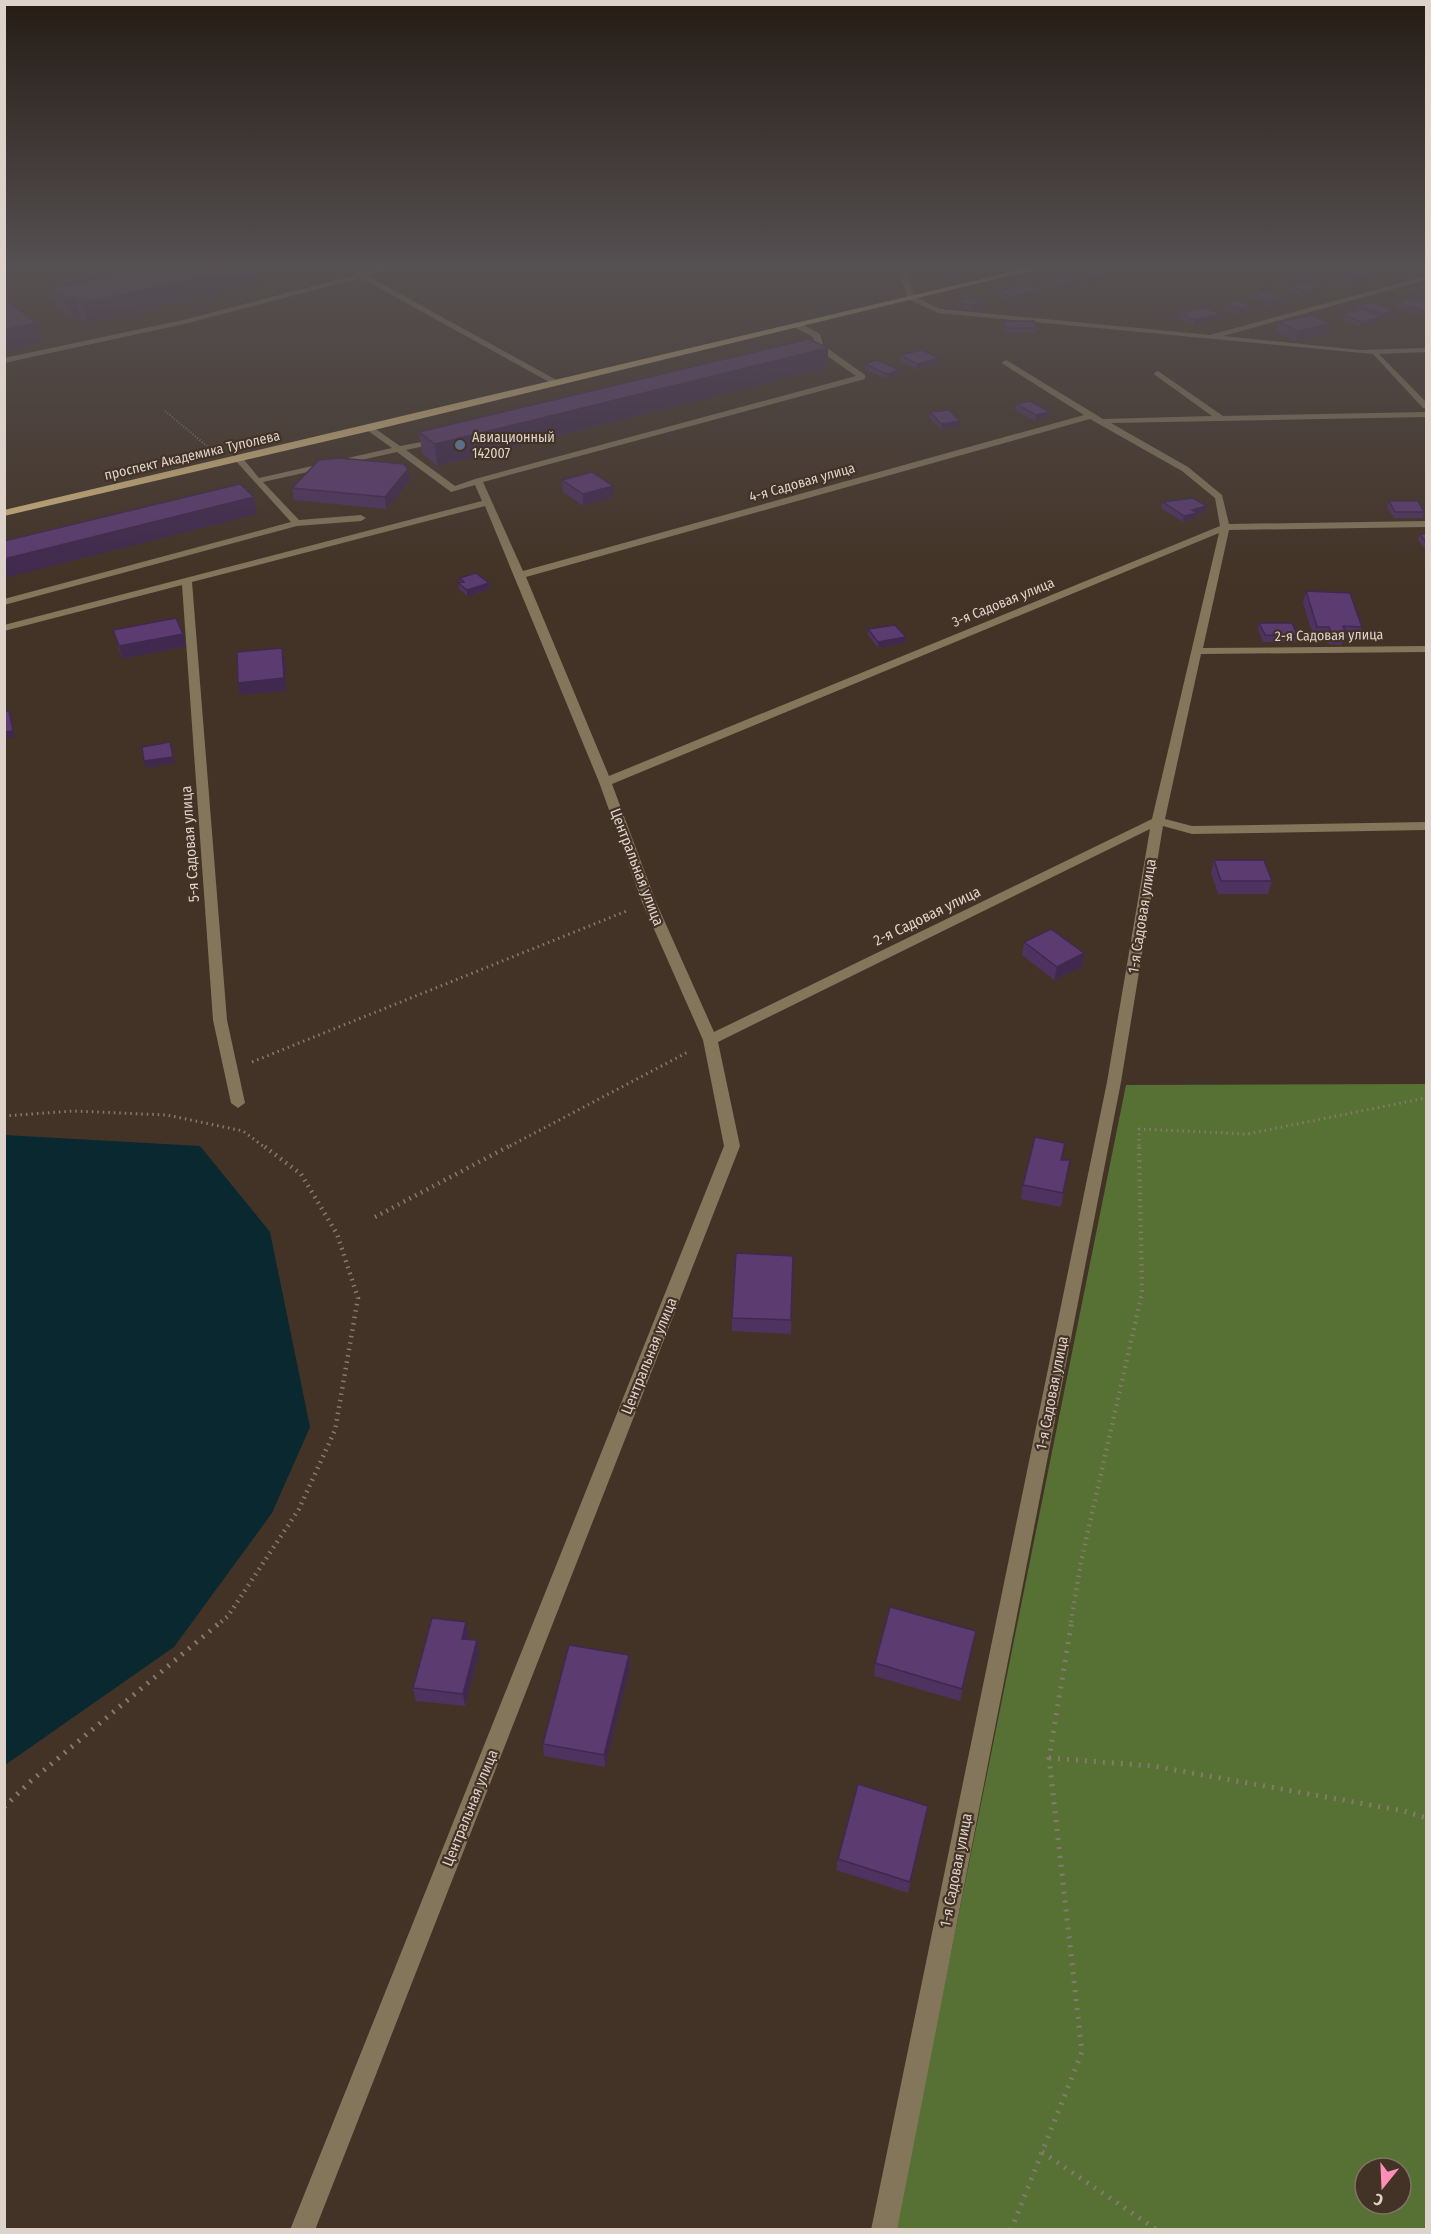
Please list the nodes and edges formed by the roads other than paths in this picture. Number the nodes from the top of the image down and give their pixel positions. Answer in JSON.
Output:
{"nodes":[{"id":1,"x":535,"y":370,"type":"edge"},
{"id":2,"x":606,"y":370,"type":"edge"},
{"id":3,"x":853,"y":370,"type":"edge"},
{"id":4,"x":1019,"y":370,"type":"edge"},
{"id":5,"x":1391,"y":370,"type":"edge"},
{"id":6,"x":1158,"y":373,"type":"dead end"},
{"id":7,"x":556,"y":382,"type":"junction"},
{"id":8,"x":1426,"y":406,"type":"edge"},
{"id":9,"x":1426,"y":414,"type":"edge"},
{"id":10,"x":1091,"y":416,"type":"junction"},
{"id":11,"x":1222,"y":419,"type":"junction"},
{"id":12,"x":1104,"y":421,"type":"junction"},
{"id":13,"x":370,"y":428,"type":"junction"},
{"id":14,"x":447,"y":438,"type":"edge"},
{"id":15,"x":401,"y":449,"type":"junction"},
{"id":16,"x":238,"y":458,"type":"junction"},
{"id":17,"x":478,"y":481,"type":"junction"},
{"id":18,"x":257,"y":482,"type":"junction"},
{"id":19,"x":487,"y":503,"type":"junction"},
{"id":20,"x":4,"y":513,"type":"edge"},
{"id":21,"x":361,"y":518,"type":"dead end"},
{"id":22,"x":297,"y":523,"type":"junction"},
{"id":23,"x":1426,"y":524,"type":"edge"},
{"id":24,"x":1225,"y":527,"type":"junction"},
{"id":25,"x":520,"y":574,"type":"junction"},
{"id":26,"x":187,"y":580,"type":"junction"},
{"id":27,"x":4,"y":603,"type":"edge"},
{"id":28,"x":4,"y":628,"type":"edge"},
{"id":29,"x":1426,"y":649,"type":"edge"},
{"id":30,"x":1196,"y":651,"type":"junction"},
{"id":31,"x":605,"y":782,"type":"junction"},
{"id":32,"x":1158,"y":821,"type":"junction"},
{"id":33,"x":1426,"y":826,"type":"edge"},
{"id":34,"x":710,"y":1040,"type":"junction"},
{"id":35,"x":238,"y":1103,"type":"dead end"},
{"id":36,"x":302,"y":2229,"type":"edge"},
{"id":37,"x":884,"y":2229,"type":"edge"}],
"edges":[{"from":1,"to":7,"type":"street"},
{"from":2,"to":7,"type":"main road","name":"проспект Академика Туполева"},
{"from":3,"to":17,"type":"street"},
{"from":4,"to":10,"type":"street"},
{"from":5,"to":8,"type":"street"},
{"from":6,"to":11,"type":"street"},
{"from":7,"to":13,"type":"main road","name":"проспект Академика Туполева"},
{"from":9,"to":11,"type":"street"},
{"from":10,"to":12,"type":"street"},
{"from":10,"to":25,"type":"street","name":"4-я Садовая улица"},
{"from":11,"to":12,"type":"street"},
{"from":12,"to":24,"type":"street"},
{"from":13,"to":15,"type":"street"},
{"from":13,"to":16,"type":"main road","name":"проспект Академика Туполева"},
{"from":14,"to":15,"type":"street"},
{"from":15,"to":17,"type":"street"},
{"from":15,"to":18,"type":"street"},
{"from":16,"to":18,"type":"street"},
{"from":16,"to":20,"type":"main road","name":"проспект Академика Туполева"},
{"from":17,"to":19,"type":"street","name":"Центральная улица"},
{"from":18,"to":22,"type":"street"},
{"from":19,"to":25,"type":"street","name":"Центральная улица"},
{"from":19,"to":26,"type":"street"},
{"from":21,"to":22,"type":"street"},
{"from":22,"to":27,"type":"street"},
{"from":23,"to":24,"type":"street","name":"3-я Садовая улица"},
{"from":24,"to":30,"type":"street","name":"1-я Садовая улица"},
{"from":24,"to":31,"type":"street","name":"3-я Садовая улица"},
{"from":25,"to":31,"type":"street","name":"Центральная улица"},
{"from":26,"to":28,"type":"street"},
{"from":26,"to":35,"type":"street","name":"5-я Садовая улица"},
{"from":29,"to":30,"type":"street","name":"2-я Садовая улица"},
{"from":30,"to":32,"type":"street","name":"1-я Садовая улица"},
{"from":31,"to":34,"type":"street","name":"Центральная улица"},
{"from":32,"to":33,"type":"street"},
{"from":32,"to":34,"type":"street","name":"2-я Садовая улица"},
{"from":32,"to":37,"type":"street","name":"1-я Садовая улица"},
{"from":34,"to":36,"type":"street","name":"Центральная улица"}]}
